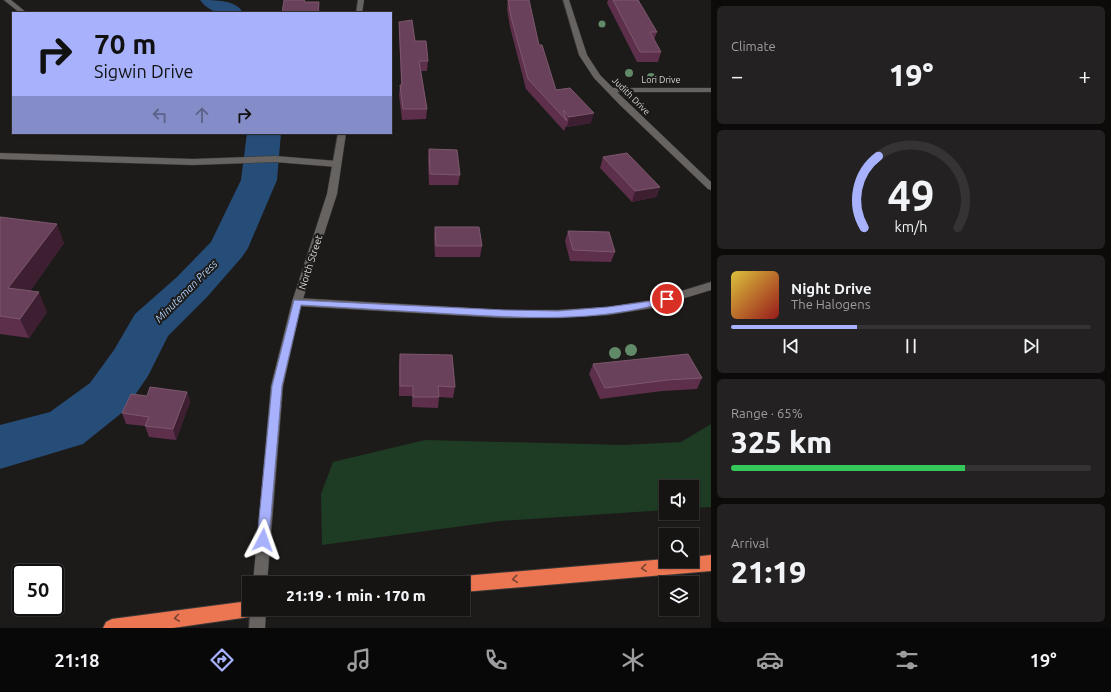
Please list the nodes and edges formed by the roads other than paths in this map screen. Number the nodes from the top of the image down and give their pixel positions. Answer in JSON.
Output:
{"nodes":[{"id":1,"x":7,"y":0,"type":"edge"},
{"id":2,"x":361,"y":0,"type":"edge"},
{"id":3,"x":566,"y":0,"type":"edge"},
{"id":4,"x":23,"y":12,"type":"edge"},
{"id":5,"x":359,"y":12,"type":"edge"},
{"id":6,"x":611,"y":90,"type":"junction"},
{"id":7,"x":711,"y":90,"type":"edge"},
{"id":8,"x":342,"y":134,"type":"edge"},
{"id":9,"x":0,"y":156,"type":"edge"},
{"id":10,"x":337,"y":164,"type":"junction"},
{"id":11,"x":711,"y":187,"type":"edge"},
{"id":12,"x":711,"y":286,"type":"edge"},
{"id":13,"x":297,"y":302,"type":"junction"},
{"id":14,"x":711,"y":563,"type":"edge"},
{"id":15,"x":261,"y":576,"type":"edge"},
{"id":16,"x":470,"y":583,"type":"edge"},
{"id":17,"x":242,"y":610,"type":"edge"},
{"id":18,"x":258,"y":616,"type":"edge"},
{"id":19,"x":112,"y":628,"type":"edge"},
{"id":20,"x":257,"y":628,"type":"edge"}],
"edges":[{"from":1,"to":4,"type":"street"},
{"from":2,"to":5,"type":"street"},
{"from":3,"to":6,"type":"street","name":"Judith Drive"},
{"from":6,"to":7,"type":"street","name":"Lori Drive"},
{"from":6,"to":11,"type":"street","name":"Judith Drive"},
{"from":8,"to":10,"type":"street","name":"North Street"},
{"from":9,"to":10,"type":"street"},
{"from":10,"to":13,"type":"street","name":"North Street"},
{"from":12,"to":13,"type":"street"},
{"from":13,"to":15,"type":"street","name":"North Street"},
{"from":14,"to":16,"type":"highway","one_way":true},
{"from":17,"to":19,"type":"highway","one_way":true},
{"from":18,"to":20,"type":"street"}]}
